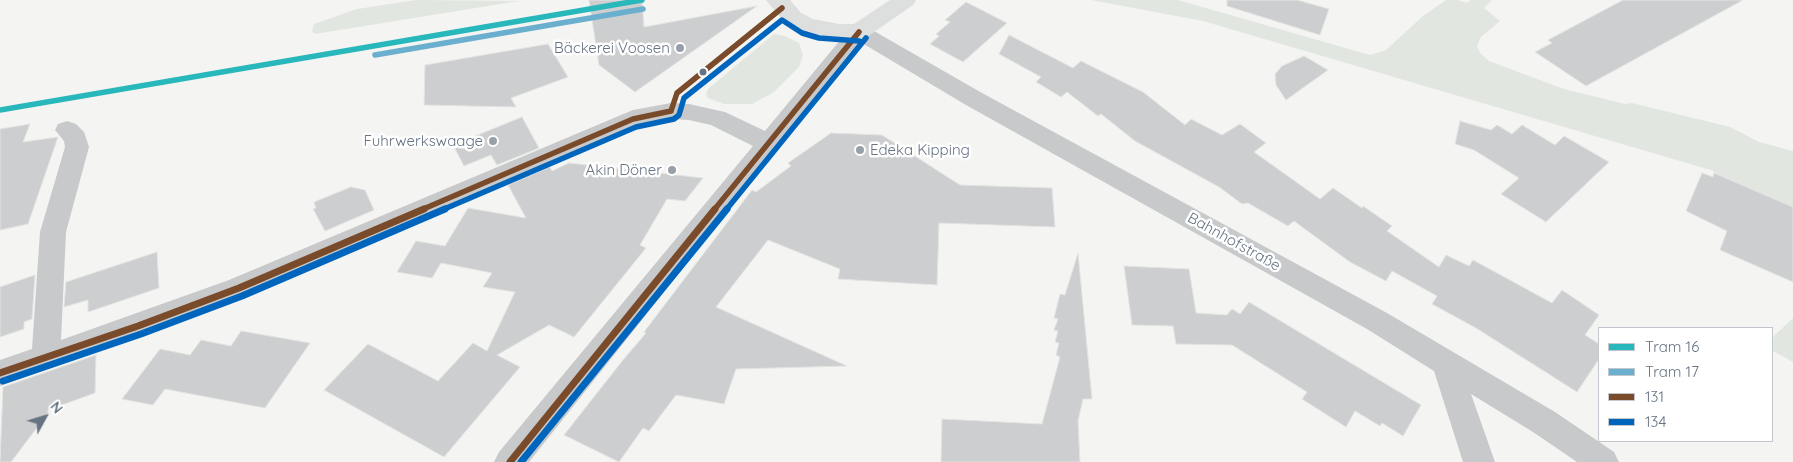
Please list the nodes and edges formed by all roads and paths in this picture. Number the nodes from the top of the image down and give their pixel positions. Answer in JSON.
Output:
{"nodes":[{"id":1,"x":777,"y":0,"type":"edge"},
{"id":2,"x":905,"y":0,"type":"edge"},
{"id":3,"x":859,"y":32,"type":"junction"},
{"id":4,"x":67,"y":130,"type":"dead end"},
{"id":5,"x":769,"y":144,"type":"junction"},
{"id":6,"x":46,"y":358,"type":"junction"},
{"id":7,"x":1446,"y":362,"type":"junction"},
{"id":8,"x":0,"y":374,"type":"edge"},
{"id":9,"x":510,"y":462,"type":"edge"},
{"id":10,"x":1479,"y":462,"type":"edge"},
{"id":11,"x":1603,"y":462,"type":"edge"}],
"edges":[{"from":1,"to":3,"type":"street"},
{"from":2,"to":3,"type":"street"},
{"from":3,"to":5,"type":"street"},
{"from":3,"to":7,"type":"street","name":"Bahnhofstraße"},
{"from":4,"to":6,"type":"street"},
{"from":5,"to":6,"type":"street"},
{"from":5,"to":9,"type":"street"},
{"from":6,"to":8,"type":"street"},
{"from":7,"to":10,"type":"street"},
{"from":7,"to":11,"type":"street","name":"Bahnhofstraße"}]}
